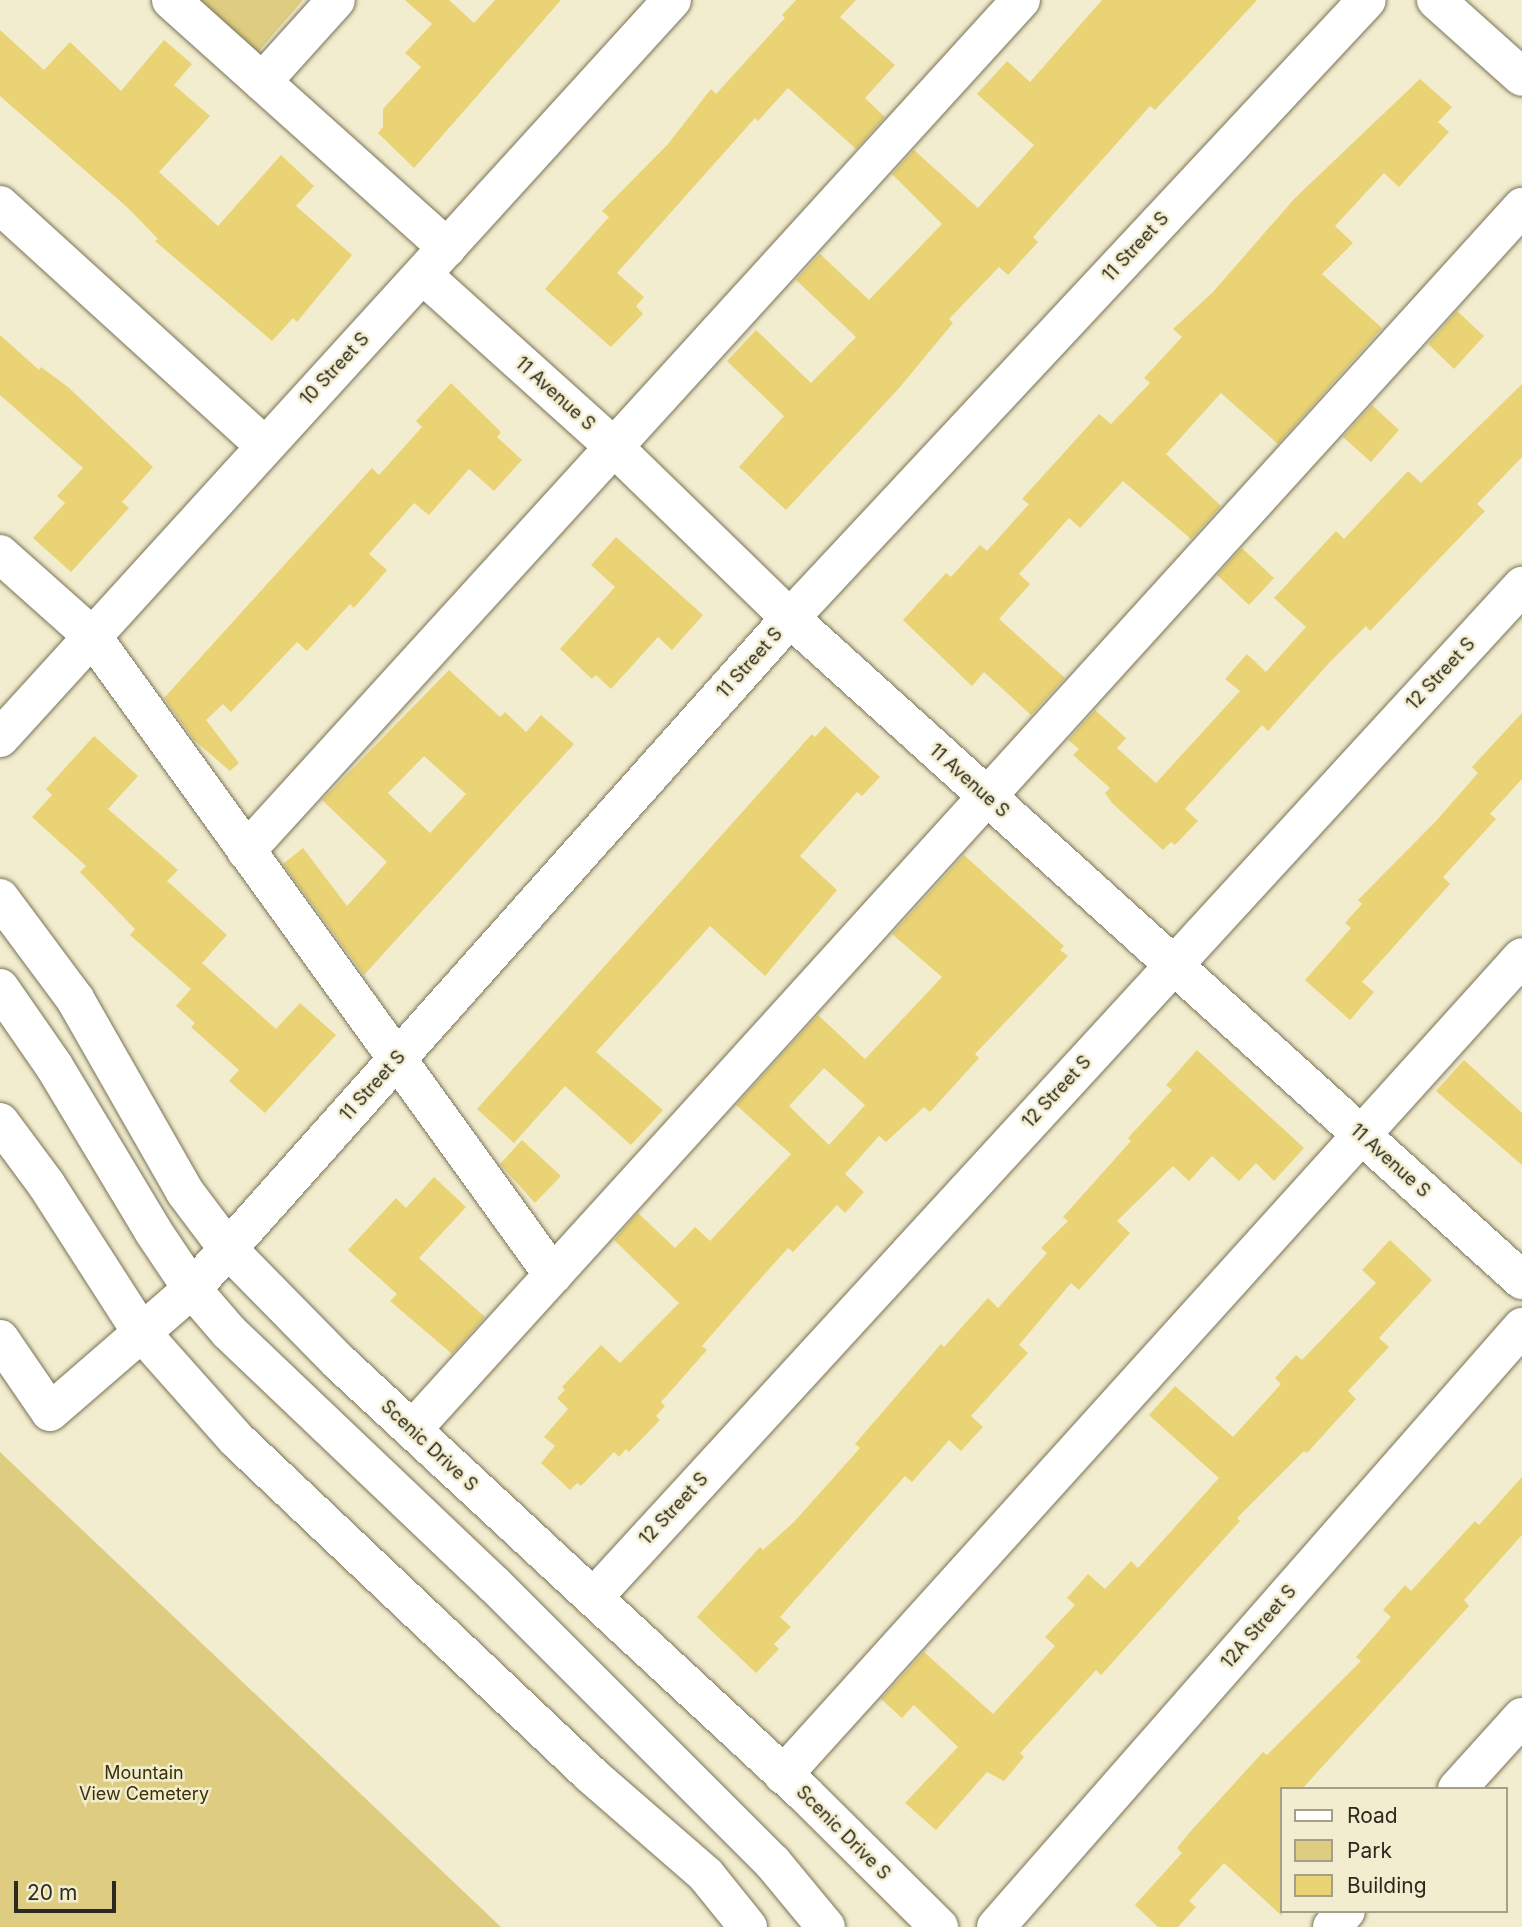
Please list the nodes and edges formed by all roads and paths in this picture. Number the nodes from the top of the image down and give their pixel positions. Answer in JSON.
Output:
{"nodes":[{"id":1,"x":171,"y":0,"type":"edge"},
{"id":2,"x":336,"y":0,"type":"edge"},
{"id":3,"x":672,"y":0,"type":"edge"},
{"id":4,"x":1021,"y":0,"type":"edge"},
{"id":5,"x":1367,"y":0,"type":"edge"},
{"id":6,"x":1436,"y":0,"type":"edge"},
{"id":7,"x":1522,"y":77,"type":"edge"},
{"id":8,"x":262,"y":82,"type":"junction"},
{"id":9,"x":0,"y":205,"type":"edge"},
{"id":10,"x":1522,"y":207,"type":"edge"},
{"id":11,"x":435,"y":261,"type":"junction"},
{"id":12,"x":264,"y":445,"type":"junction"},
{"id":13,"x":616,"y":449,"type":"junction"},
{"id":14,"x":0,"y":554,"type":"edge"},
{"id":15,"x":1522,"y":586,"type":"edge"},
{"id":16,"x":790,"y":618,"type":"junction"},
{"id":17,"x":92,"y":636,"type":"junction"},
{"id":18,"x":0,"y":738,"type":"edge"},
{"id":19,"x":988,"y":797,"type":"junction"},
{"id":20,"x":246,"y":851,"type":"junction"},
{"id":21,"x":0,"y":898,"type":"edge"},
{"id":22,"x":1522,"y":957,"type":"edge"},
{"id":23,"x":1173,"y":965,"type":"junction"},
{"id":24,"x":0,"y":988,"type":"edge"},
{"id":25,"x":396,"y":1061,"type":"junction"},
{"id":26,"x":0,"y":1122,"type":"edge"},
{"id":27,"x":1362,"y":1135,"type":"junction"},
{"id":28,"x":228,"y":1249,"type":"junction"},
{"id":29,"x":553,"y":1275,"type":"junction"},
{"id":30,"x":1522,"y":1280,"type":"edge"},
{"id":31,"x":192,"y":1289,"type":"junction"},
{"id":32,"x":1522,"y":1327,"type":"edge"},
{"id":33,"x":141,"y":1332,"type":"junction"},
{"id":34,"x":0,"y":1339,"type":"edge"},
{"id":35,"x":412,"y":1430,"type":"junction"},
{"id":36,"x":593,"y":1598,"type":"junction"},
{"id":37,"x":1522,"y":1717,"type":"edge"},
{"id":38,"x":783,"y":1775,"type":"junction"},
{"id":39,"x":1459,"y":1787,"type":"edge"},
{"id":40,"x":1344,"y":1913,"type":"edge"},
{"id":41,"x":748,"y":1927,"type":"edge"},
{"id":42,"x":826,"y":1927,"type":"edge"},
{"id":43,"x":939,"y":1927,"type":"edge"},
{"id":44,"x":996,"y":1927,"type":"edge"},
{"id":45,"x":1332,"y":1927,"type":"edge"}],
"edges":[{"from":1,"to":8,"type":"street","name":"11 Avenue S"},
{"from":2,"to":8,"type":"street"},
{"from":3,"to":11,"type":"street","name":"10 Street S"},
{"from":4,"to":13,"type":"street"},
{"from":5,"to":16,"type":"street","name":"11 Street S"},
{"from":6,"to":7,"type":"street"},
{"from":8,"to":11,"type":"street","name":"11 Avenue S"},
{"from":9,"to":12,"type":"street"},
{"from":10,"to":19,"type":"street"},
{"from":11,"to":12,"type":"street","name":"10 Street S"},
{"from":11,"to":13,"type":"street","name":"11 Avenue S"},
{"from":12,"to":17,"type":"street","name":"10 Street S"},
{"from":13,"to":16,"type":"street","name":"11 Avenue S"},
{"from":13,"to":20,"type":"street"},
{"from":14,"to":17,"type":"street"},
{"from":15,"to":23,"type":"street","name":"12 Street S"},
{"from":16,"to":19,"type":"street","name":"11 Avenue S"},
{"from":16,"to":25,"type":"street","name":"11 Street S"},
{"from":17,"to":18,"type":"street","name":"10 Street S"},
{"from":17,"to":20,"type":"street"},
{"from":19,"to":23,"type":"street","name":"11 Avenue S"},
{"from":19,"to":29,"type":"street"},
{"from":20,"to":25,"type":"street"},
{"from":21,"to":28,"type":"street","name":"Scenic Drive S"},
{"from":22,"to":27,"type":"street"},
{"from":23,"to":27,"type":"street","name":"11 Avenue S"},
{"from":23,"to":36,"type":"street","name":"12 Street S"},
{"from":24,"to":31,"type":"street"},
{"from":25,"to":28,"type":"street","name":"11 Street S"},
{"from":25,"to":29,"type":"street"},
{"from":26,"to":33,"type":"street"},
{"from":27,"to":30,"type":"street","name":"11 Avenue S"},
{"from":27,"to":38,"type":"street"},
{"from":28,"to":31,"type":"street","name":"11 Street S"},
{"from":28,"to":35,"type":"street","name":"Scenic Drive S"},
{"from":29,"to":35,"type":"street"},
{"from":31,"to":33,"type":"street","name":"11 Street S"},
{"from":31,"to":42,"type":"street"},
{"from":32,"to":44,"type":"street","name":"12A Street S"},
{"from":33,"to":34,"type":"street","name":"11 Street S"},
{"from":33,"to":41,"type":"street"},
{"from":35,"to":36,"type":"street","name":"Scenic Drive S"},
{"from":36,"to":38,"type":"street","name":"Scenic Drive S"},
{"from":37,"to":39,"type":"street"},
{"from":38,"to":43,"type":"street","name":"Scenic Drive S"},
{"from":40,"to":45,"type":"street"}]}
